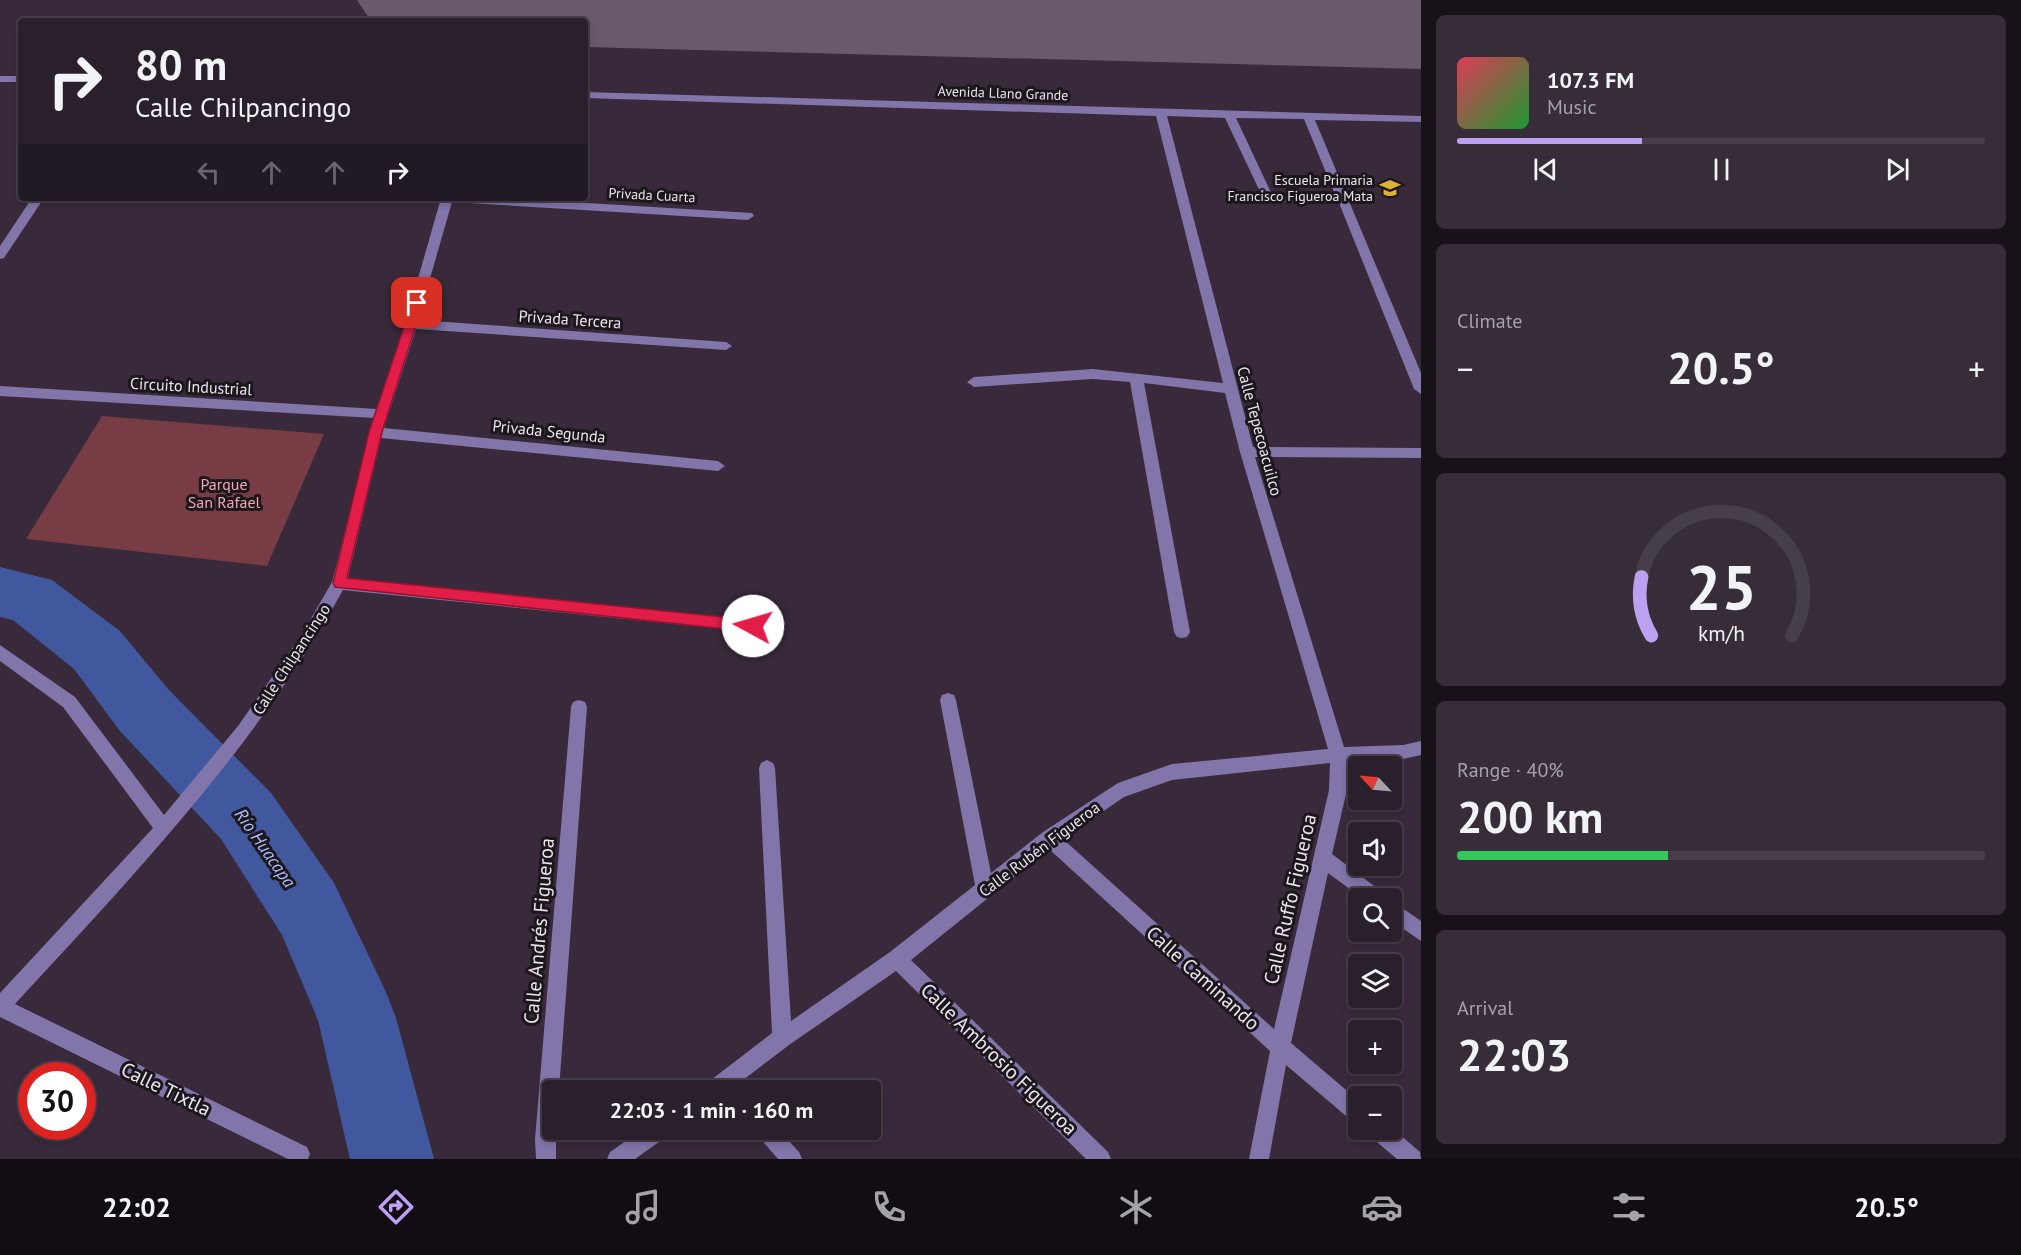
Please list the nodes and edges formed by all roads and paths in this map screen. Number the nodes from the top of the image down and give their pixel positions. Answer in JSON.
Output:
{"nodes":[{"id":1,"x":0,"y":79,"type":"edge"},
{"id":2,"x":18,"y":79,"type":"edge"},
{"id":3,"x":588,"y":95,"type":"edge"},
{"id":4,"x":1161,"y":113,"type":"junction"},
{"id":5,"x":1229,"y":114,"type":"junction"},
{"id":6,"x":1308,"y":116,"type":"junction"},
{"id":7,"x":1421,"y":118,"type":"edge"},
{"id":8,"x":1342,"y":200,"type":"junction"},
{"id":9,"x":36,"y":201,"type":"edge"},
{"id":10,"x":446,"y":201,"type":"edge"},
{"id":11,"x":497,"y":201,"type":"edge"},
{"id":12,"x":748,"y":216,"type":"dead end"},
{"id":13,"x":16,"y":232,"type":"junction"},
{"id":14,"x":0,"y":241,"type":"edge"},
{"id":15,"x":0,"y":255,"type":"edge"},
{"id":16,"x":411,"y":324,"type":"junction"},
{"id":17,"x":726,"y":346,"type":"dead end"},
{"id":18,"x":1136,"y":378,"type":"junction"},
{"id":19,"x":974,"y":382,"type":"dead end"},
{"id":20,"x":1231,"y":388,"type":"junction"},
{"id":21,"x":1421,"y":389,"type":"edge"},
{"id":22,"x":0,"y":391,"type":"edge"},
{"id":23,"x":381,"y":414,"type":"junction"},
{"id":24,"x":375,"y":432,"type":"junction"},
{"id":25,"x":1247,"y":452,"type":"junction"},
{"id":26,"x":1421,"y":453,"type":"edge"},
{"id":27,"x":718,"y":466,"type":"dead end"},
{"id":28,"x":339,"y":583,"type":"junction"},
{"id":29,"x":753,"y":626,"type":"dead end"},
{"id":30,"x":1182,"y":632,"type":"dead end"},
{"id":31,"x":0,"y":652,"type":"edge"},
{"id":32,"x":948,"y":700,"type":"dead end"},
{"id":33,"x":579,"y":706,"type":"dead end"},
{"id":34,"x":1421,"y":748,"type":"edge"},
{"id":35,"x":1338,"y":755,"type":"junction"},
{"id":36,"x":767,"y":768,"type":"dead end"},
{"id":37,"x":164,"y":829,"type":"junction"},
{"id":38,"x":1049,"y":838,"type":"junction"},
{"id":39,"x":1323,"y":858,"type":"junction"},
{"id":40,"x":1363,"y":888,"type":"edge"},
{"id":41,"x":985,"y":889,"type":"junction"},
{"id":42,"x":1402,"y":918,"type":"edge"},
{"id":43,"x":1421,"y":932,"type":"edge"},
{"id":44,"x":897,"y":959,"type":"junction"},
{"id":45,"x":0,"y":1007,"type":"edge"},
{"id":46,"x":782,"y":1038,"type":"junction"},
{"id":47,"x":1280,"y":1047,"type":"junction"},
{"id":48,"x":733,"y":1080,"type":"edge"},
{"id":49,"x":1348,"y":1105,"type":"edge"},
{"id":50,"x":645,"y":1140,"type":"edge"},
{"id":51,"x":775,"y":1140,"type":"edge"},
{"id":52,"x":1390,"y":1140,"type":"edge"},
{"id":53,"x":300,"y":1154,"type":"dead end"},
{"id":54,"x":546,"y":1159,"type":"edge"},
{"id":55,"x":617,"y":1159,"type":"edge"},
{"id":56,"x":792,"y":1159,"type":"edge"},
{"id":57,"x":1101,"y":1159,"type":"edge"},
{"id":58,"x":1258,"y":1159,"type":"edge"},
{"id":59,"x":1413,"y":1159,"type":"edge"}],
"edges":[{"from":1,"to":2,"type":"street"},
{"from":3,"to":4,"type":"street","name":"Avenida Llano Grande"},
{"from":4,"to":5,"type":"street","name":"Avenida Llano Grande"},
{"from":4,"to":20,"type":"street","name":"Calle Tepecoacuilco"},
{"from":5,"to":6,"type":"street","name":"Avenida Llano Grande"},
{"from":5,"to":8,"type":"street"},
{"from":6,"to":7,"type":"street","name":"Avenida Llano Grande"},
{"from":6,"to":8,"type":"street"},
{"from":8,"to":21,"type":"street"},
{"from":9,"to":13,"type":"street"},
{"from":10,"to":16,"type":"street","name":"Calle Chilpancingo"},
{"from":11,"to":12,"type":"street","name":"Privada Cuarta"},
{"from":13,"to":14,"type":"street"},
{"from":13,"to":15,"type":"street"},
{"from":16,"to":17,"type":"street","name":"Privada Tercera"},
{"from":16,"to":23,"type":"street","name":"Calle Chilpancingo"},
{"from":18,"to":19,"type":"street"},
{"from":18,"to":20,"type":"street"},
{"from":18,"to":30,"type":"street"},
{"from":20,"to":25,"type":"street","name":"Calle Tepecoacuilco"},
{"from":22,"to":23,"type":"street","name":"Circuito Industrial"},
{"from":23,"to":24,"type":"street","name":"Calle Chilpancingo"},
{"from":24,"to":27,"type":"street","name":"Privada Segunda"},
{"from":24,"to":28,"type":"street","name":"Calle Chilpancingo"},
{"from":25,"to":26,"type":"street"},
{"from":25,"to":35,"type":"street","name":"Calle Tepecoacuilco"},
{"from":28,"to":29,"type":"street"},
{"from":28,"to":37,"type":"street","name":"Calle Chilpancingo"},
{"from":31,"to":37,"type":"street"},
{"from":32,"to":41,"type":"street"},
{"from":33,"to":54,"type":"street","name":"Calle Andrés Figueroa"},
{"from":34,"to":35,"type":"street","name":"Calle Rubén Figueroa"},
{"from":35,"to":38,"type":"street","name":"Calle Rubén Figueroa"},
{"from":35,"to":39,"type":"street","name":"Calle Ruffo Figueroa"},
{"from":36,"to":46,"type":"street"},
{"from":37,"to":45,"type":"street","name":"Calle Chilpancingo"},
{"from":38,"to":41,"type":"street","name":"Calle Rubén Figueroa"},
{"from":38,"to":47,"type":"street","name":"Calle Caminando"},
{"from":39,"to":40,"type":"street"},
{"from":39,"to":47,"type":"street","name":"Calle Ruffo Figueroa"},
{"from":41,"to":44,"type":"street","name":"Calle Rubén Figueroa"},
{"from":42,"to":43,"type":"street"},
{"from":44,"to":46,"type":"street","name":"Calle Rubén Figueroa"},
{"from":44,"to":57,"type":"street","name":"Calle Ambrosio Figueroa"},
{"from":45,"to":53,"type":"street","name":"Calle Tixtla"},
{"from":46,"to":48,"type":"street","name":"Calle Rubén Figueroa"},
{"from":47,"to":49,"type":"street","name":"Calle Caminando"},
{"from":47,"to":58,"type":"street","name":"Calle Ruffo Figueroa"},
{"from":50,"to":55,"type":"street"},
{"from":51,"to":56,"type":"street"},
{"from":52,"to":59,"type":"street"}]}
